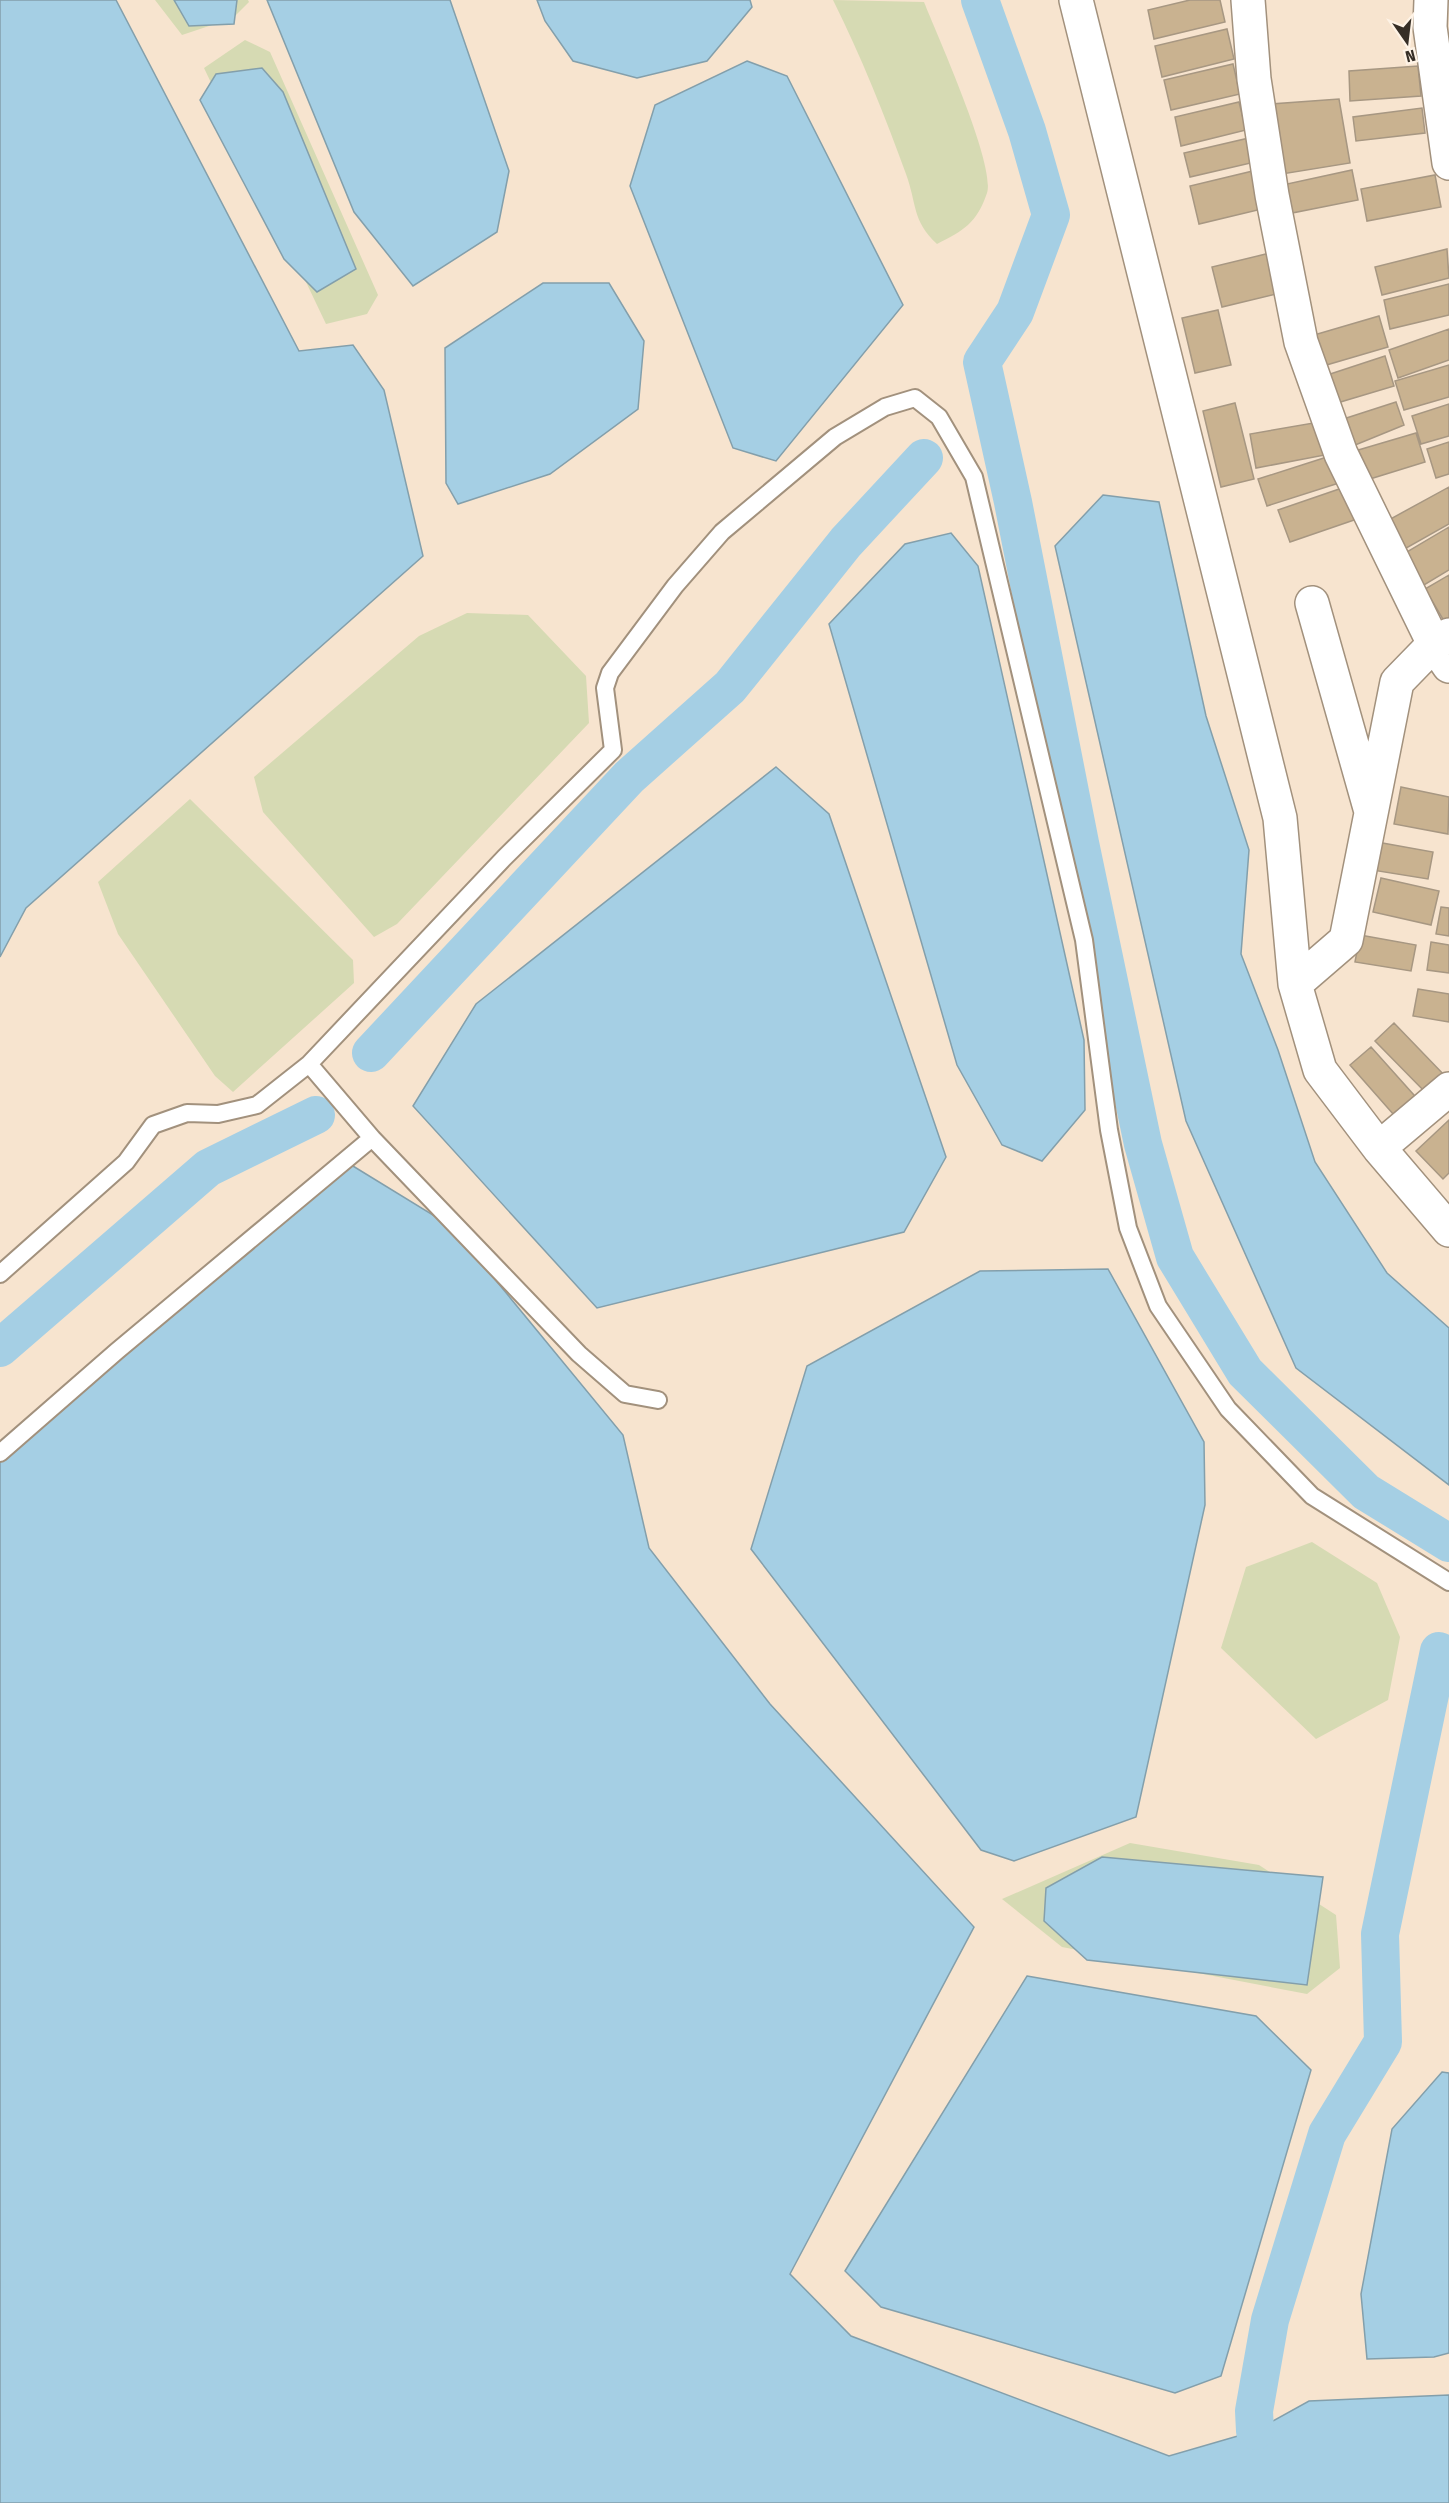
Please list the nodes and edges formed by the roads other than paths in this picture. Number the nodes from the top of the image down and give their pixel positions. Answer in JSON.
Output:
{"nodes":[{"id":1,"x":1076,"y":0,"type":"edge"},
{"id":2,"x":1235,"y":0,"type":"edge"},
{"id":3,"x":1248,"y":0,"type":"edge"},
{"id":4,"x":1437,"y":18,"type":"edge"},
{"id":5,"x":1254,"y":79,"type":"junction"},
{"id":6,"x":1449,"y":163,"type":"edge"},
{"id":7,"x":1312,"y":603,"type":"dead end"},
{"id":8,"x":1444,"y":649,"type":"edge"},
{"id":9,"x":1371,"y":812,"type":"junction"},
{"id":10,"x":1294,"y":984,"type":"junction"},
{"id":11,"x":309,"y":1064,"type":"junction"},
{"id":12,"x":1449,"y":1089,"type":"edge"},
{"id":13,"x":372,"y":1138,"type":"junction"},
{"id":14,"x":1379,"y":1148,"type":"junction"},
{"id":15,"x":1449,"y":1230,"type":"edge"},
{"id":16,"x":0,"y":1274,"type":"edge"},
{"id":17,"x":658,"y":1400,"type":"dead end"},
{"id":18,"x":0,"y":1453,"type":"edge"},
{"id":19,"x":1449,"y":1582,"type":"edge"}],
"edges":[{"from":1,"to":10,"type":"street"},
{"from":2,"to":5,"type":"street"},
{"from":3,"to":5,"type":"street"},
{"from":4,"to":6,"type":"street"},
{"from":5,"to":8,"type":"street"},
{"from":7,"to":9,"type":"street"},
{"from":8,"to":9,"type":"street"},
{"from":9,"to":10,"type":"street"},
{"from":10,"to":14,"type":"street"},
{"from":11,"to":13,"type":"lane"},
{"from":11,"to":16,"type":"lane"},
{"from":11,"to":19,"type":"lane"},
{"from":12,"to":14,"type":"street"},
{"from":13,"to":17,"type":"lane"},
{"from":13,"to":18,"type":"lane"},
{"from":14,"to":15,"type":"street"}]}
